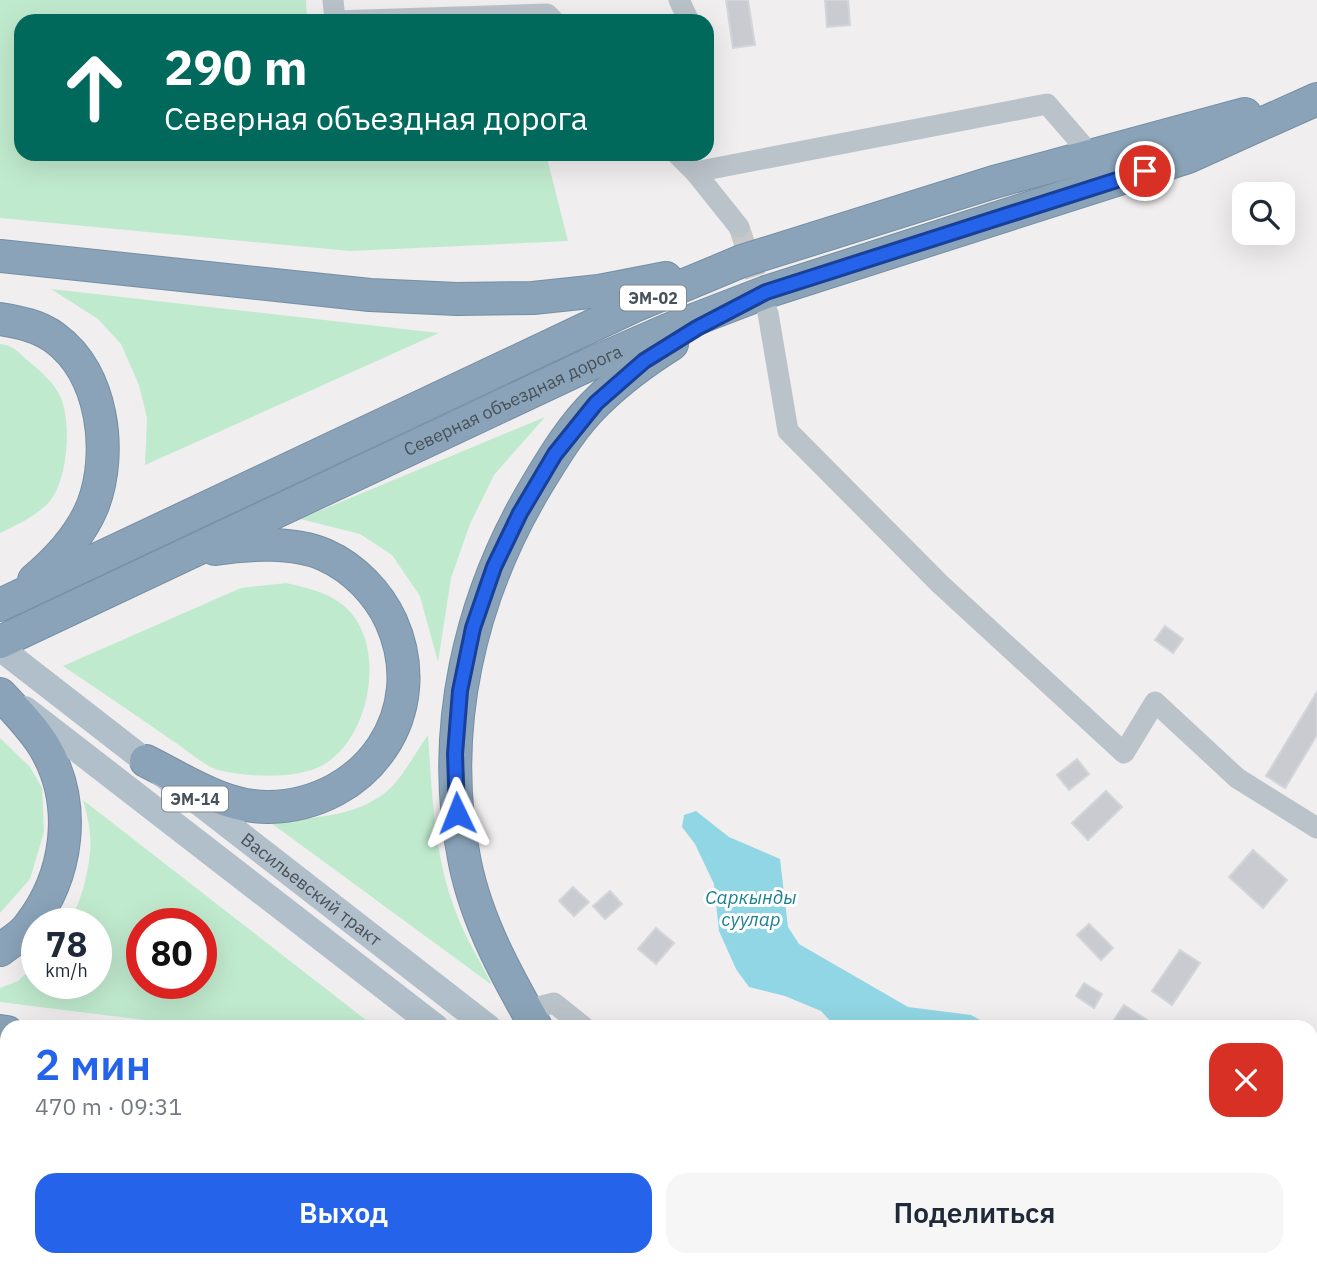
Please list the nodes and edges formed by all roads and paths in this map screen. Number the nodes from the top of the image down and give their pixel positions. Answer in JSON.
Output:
{"nodes":[{"id":1,"x":520,"y":14,"type":"edge"},
{"id":2,"x":548,"y":14,"type":"edge"},
{"id":3,"x":1317,"y":97,"type":"edge"},
{"id":4,"x":1092,"y":156,"type":"junction"},
{"id":5,"x":684,"y":161,"type":"edge"},
{"id":6,"x":695,"y":172,"type":"junction"},
{"id":7,"x":738,"y":227,"type":"tunnel mouth"},
{"id":8,"x":0,"y":256,"type":"edge"},
{"id":9,"x":742,"y":261,"type":"junction"},
{"id":10,"x":767,"y":302,"type":"junction"},
{"id":11,"x":0,"y":319,"type":"edge"},
{"id":12,"x":163,"y":565,"type":"junction"},
{"id":13,"x":11,"y":600,"type":"edge"},
{"id":14,"x":0,"y":642,"type":"edge"},
{"id":15,"x":0,"y":648,"type":"edge"},
{"id":16,"x":0,"y":692,"type":"edge"},
{"id":17,"x":146,"y":761,"type":"junction"},
{"id":18,"x":1317,"y":828,"type":"edge"},
{"id":19,"x":0,"y":950,"type":"edge"},
{"id":20,"x":531,"y":1018,"type":"edge"},
{"id":21,"x":427,"y":1020,"type":"edge"},
{"id":22,"x":479,"y":1020,"type":"edge"},
{"id":23,"x":575,"y":1020,"type":"edge"}],
"edges":[{"from":1,"to":2,"type":"street"},
{"from":3,"to":4,"type":"highway","name":"Северная объездная дорога","number":"ЭМ-02"},
{"from":3,"to":10,"type":"highway","name":"Северная объездная дорога","number":"ЭМ-02"},
{"from":4,"to":6,"type":"street"},
{"from":4,"to":9,"type":"highway","name":"Северная объездная дорога","number":"ЭМ-02"},
{"from":5,"to":6,"type":"street"},
{"from":6,"to":7,"type":"street"},
{"from":8,"to":9,"type":"highway"},
{"from":9,"to":13,"type":"highway","name":"Северная объездная дорога","number":"ЭМ-02"},
{"from":10,"to":12,"type":"highway","name":"Северная объездная дорога","number":"ЭМ-02"},
{"from":10,"to":18,"type":"street"},
{"from":10,"to":20,"type":"highway"},
{"from":11,"to":13,"type":"highway"},
{"from":12,"to":14,"type":"highway","name":"Северная объездная дорога","number":"ЭМ-02"},
{"from":12,"to":17,"type":"highway"},
{"from":15,"to":17,"type":"main road","name":"Васильевский тракт","number":"ЭМ-14"},
{"from":16,"to":19,"type":"highway"},
{"from":16,"to":21,"type":"main road","name":"Васильевский тракт","number":"ЭМ-14"},
{"from":17,"to":22,"type":"main road","name":"Васильевский тракт","number":"ЭМ-14"},
{"from":20,"to":23,"type":"street"}]}
